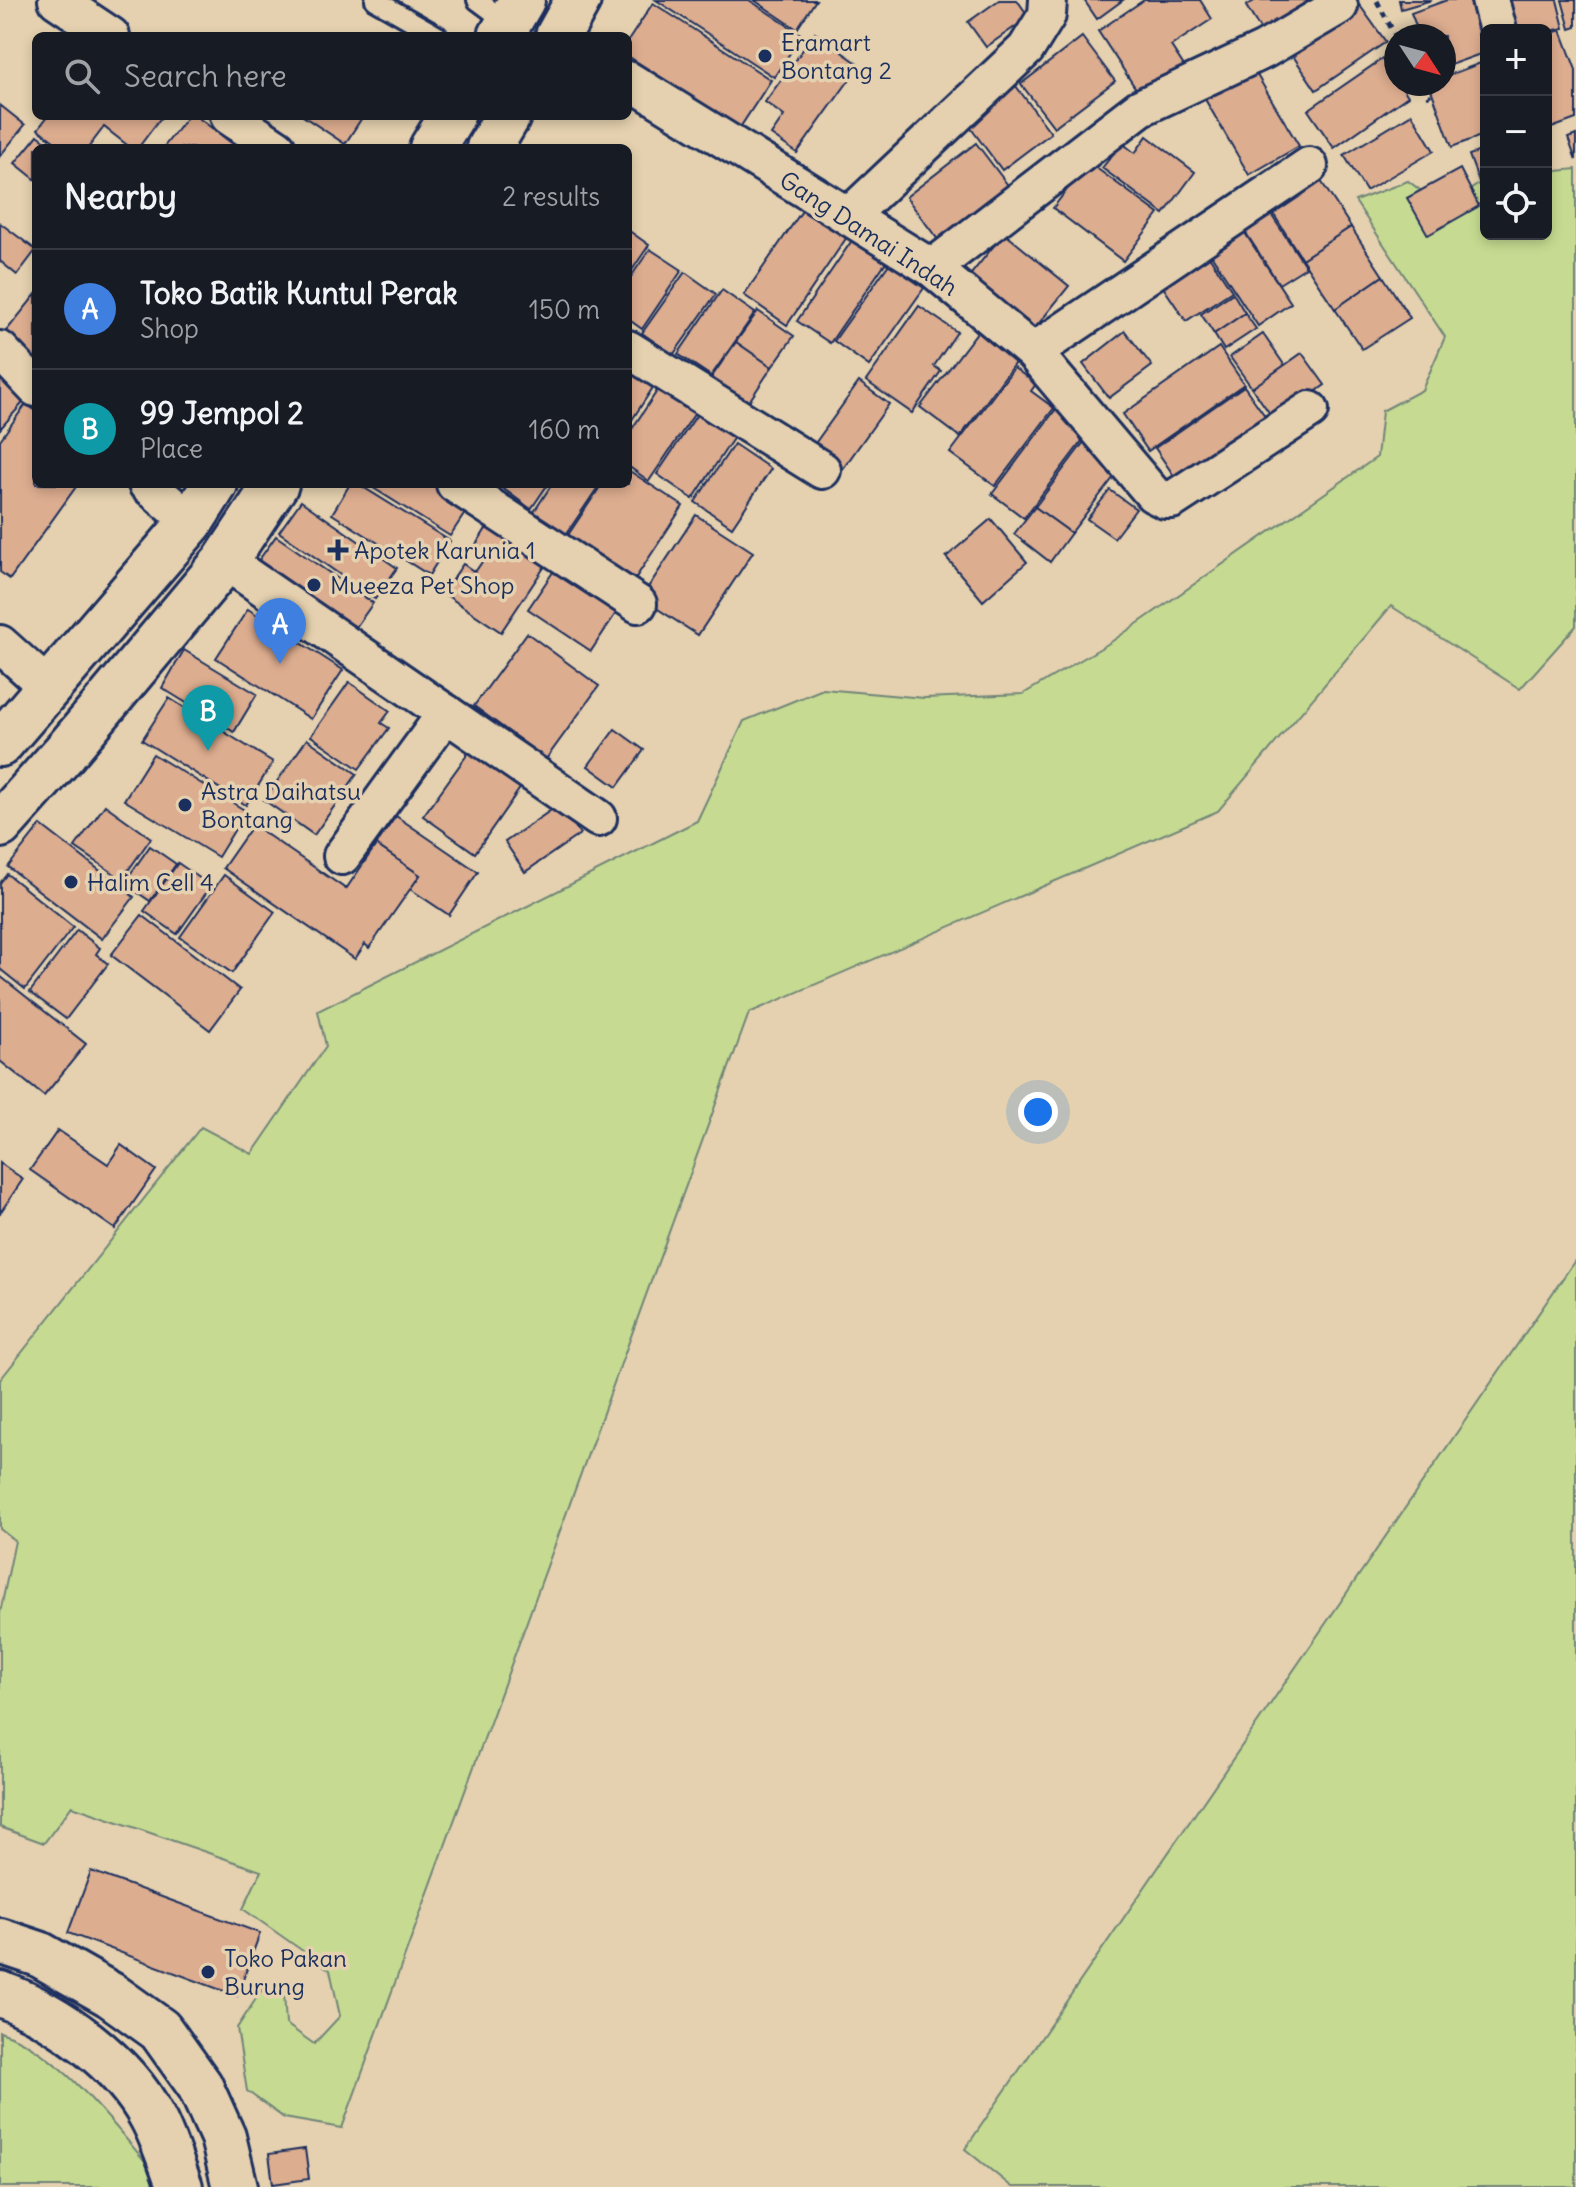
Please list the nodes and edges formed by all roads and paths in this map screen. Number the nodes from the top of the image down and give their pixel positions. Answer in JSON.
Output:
{"nodes":[{"id":1,"x":57,"y":0,"type":"edge"},
{"id":2,"x":375,"y":0,"type":"edge"},
{"id":3,"x":578,"y":0,"type":"edge"},
{"id":4,"x":1048,"y":0,"type":"edge"},
{"id":5,"x":1377,"y":0,"type":"edge"},
{"id":6,"x":1490,"y":0,"type":"edge"},
{"id":7,"x":1339,"y":6,"type":"dead end"},
{"id":8,"x":1389,"y":24,"type":"edge"},
{"id":9,"x":1496,"y":24,"type":"edge"},
{"id":10,"x":105,"y":32,"type":"edge"},
{"id":11,"x":431,"y":32,"type":"edge"},
{"id":12,"x":560,"y":32,"type":"edge"},
{"id":13,"x":632,"y":82,"type":"edge"},
{"id":14,"x":235,"y":120,"type":"edge"},
{"id":15,"x":450,"y":120,"type":"edge"},
{"id":16,"x":506,"y":120,"type":"edge"},
{"id":17,"x":271,"y":144,"type":"edge"},
{"id":18,"x":434,"y":144,"type":"edge"},
{"id":19,"x":491,"y":144,"type":"edge"},
{"id":20,"x":1309,"y":166,"type":"dead end"},
{"id":21,"x":849,"y":216,"type":"junction"},
{"id":22,"x":932,"y":268,"type":"junction"},
{"id":23,"x":0,"y":350,"type":"edge"},
{"id":24,"x":632,"y":351,"type":"edge"},
{"id":25,"x":1033,"y":352,"type":"junction"},
{"id":26,"x":32,"y":384,"type":"edge"},
{"id":27,"x":1310,"y":410,"type":"dead end"},
{"id":28,"x":822,"y":470,"type":"dead end"},
{"id":29,"x":152,"y":488,"type":"edge"},
{"id":30,"x":212,"y":488,"type":"edge"},
{"id":31,"x":273,"y":488,"type":"edge"},
{"id":32,"x":461,"y":488,"type":"edge"},
{"id":33,"x":191,"y":522,"type":"junction"},
{"id":34,"x":225,"y":561,"type":"junction"},
{"id":35,"x":638,"y":604,"type":"dead end"},
{"id":36,"x":0,"y":644,"type":"edge"},
{"id":37,"x":49,"y":688,"type":"junction"},
{"id":38,"x":446,"y":713,"type":"junction"},
{"id":39,"x":0,"y":744,"type":"edge"},
{"id":40,"x":598,"y":818,"type":"dead end"},
{"id":41,"x":0,"y":825,"type":"edge"},
{"id":42,"x":342,"y":856,"type":"dead end"},
{"id":43,"x":0,"y":1941,"type":"edge"},
{"id":44,"x":0,"y":1994,"type":"edge"},
{"id":45,"x":180,"y":2187,"type":"edge"},
{"id":46,"x":235,"y":2187,"type":"edge"}],
"edges":[{"from":1,"to":10,"type":"street"},
{"from":2,"to":11,"type":"lane"},
{"from":3,"to":12,"type":"main road"},
{"from":4,"to":21,"type":"street"},
{"from":5,"to":8,"type":"path"},
{"from":6,"to":9,"type":"street"},
{"from":7,"to":22,"type":"street"},
{"from":13,"to":21,"type":"street","name":"Gang Damai Indah"},
{"from":14,"to":17,"type":"street"},
{"from":15,"to":18,"type":"main road"},
{"from":16,"to":19,"type":"main road"},
{"from":20,"to":25,"type":"street"},
{"from":21,"to":22,"type":"street","name":"Gang Damai Indah"},
{"from":22,"to":25,"type":"street","name":"Gang Damai Indah"},
{"from":23,"to":26,"type":"street"},
{"from":24,"to":28,"type":"street"},
{"from":25,"to":27,"type":"street","name":"Gang Damai Indah"},
{"from":29,"to":33,"type":"street"},
{"from":30,"to":33,"type":"main road"},
{"from":31,"to":34,"type":"main road"},
{"from":32,"to":35,"type":"street"},
{"from":33,"to":37,"type":"main road"},
{"from":34,"to":38,"type":"street"},
{"from":34,"to":41,"type":"main road"},
{"from":36,"to":37,"type":"street"},
{"from":37,"to":39,"type":"main road"},
{"from":38,"to":40,"type":"street"},
{"from":38,"to":42,"type":"street"},
{"from":43,"to":46,"type":"main road"},
{"from":44,"to":45,"type":"main road"}]}
